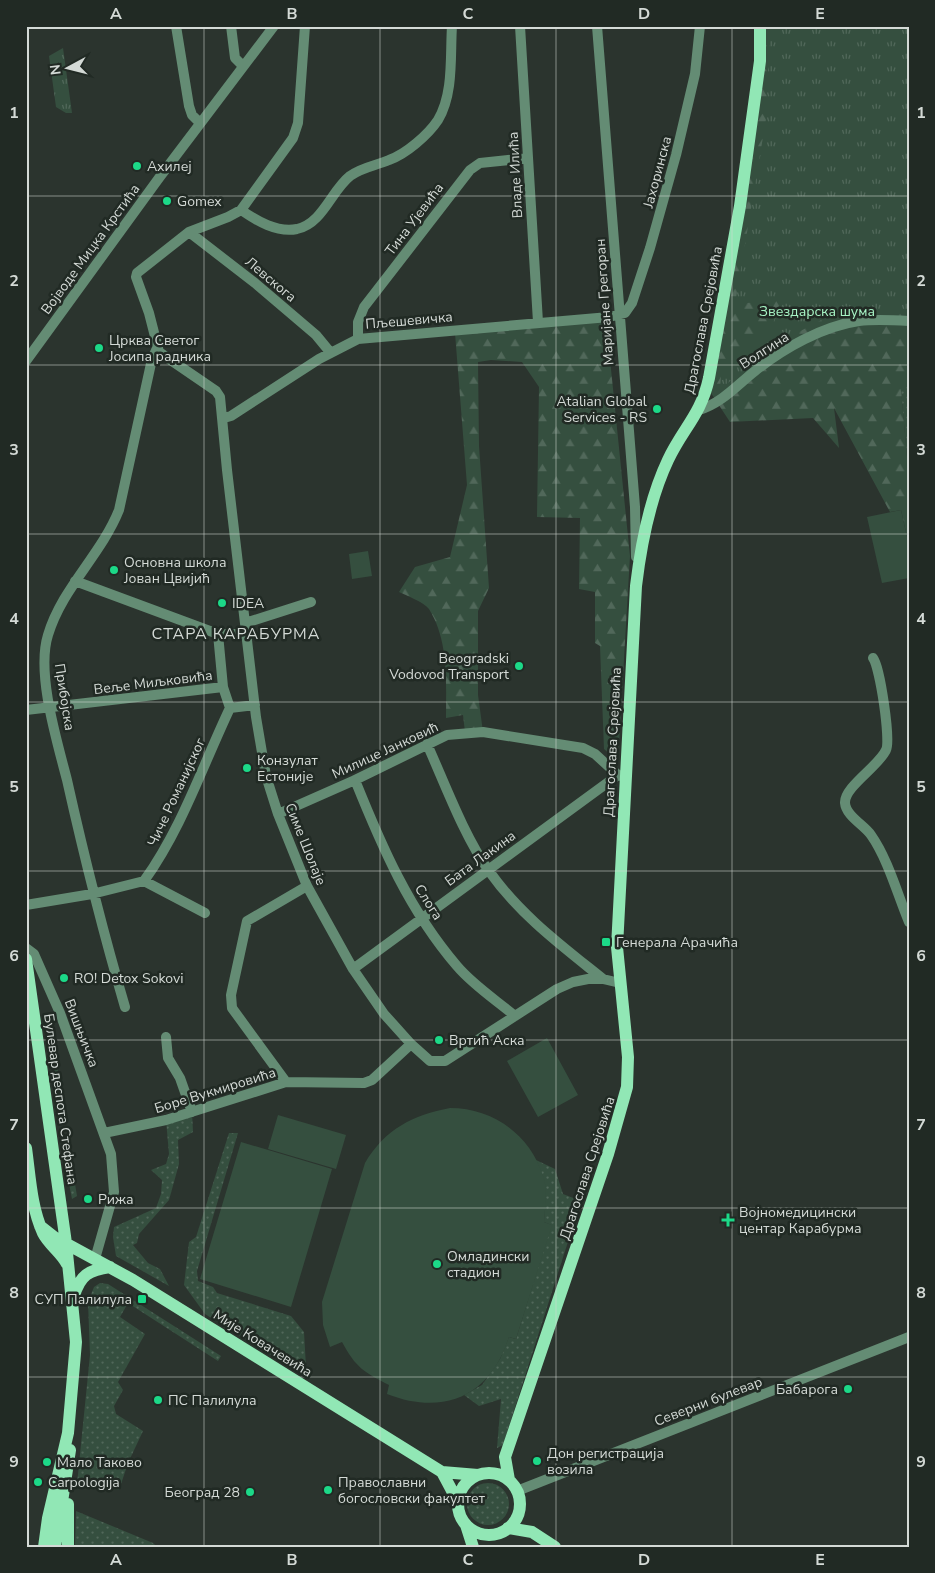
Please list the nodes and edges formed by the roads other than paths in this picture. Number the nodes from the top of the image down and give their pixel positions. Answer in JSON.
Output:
{"nodes":[{"id":1,"x":176,"y":26,"type":"edge"},
{"id":2,"x":231,"y":26,"type":"edge"},
{"id":3,"x":274,"y":26,"type":"edge"},
{"id":4,"x":304,"y":26,"type":"edge"},
{"id":5,"x":452,"y":26,"type":"edge"},
{"id":6,"x":520,"y":26,"type":"edge"},
{"id":7,"x":597,"y":26,"type":"edge"},
{"id":8,"x":700,"y":26,"type":"edge"},
{"id":9,"x":760,"y":26,"type":"edge"},
{"id":10,"x":243,"y":66,"type":"junction"},
{"id":11,"x":200,"y":123,"type":"junction"},
{"id":12,"x":528,"y":158,"type":"junction"},
{"id":13,"x":241,"y":210,"type":"junction"},
{"id":14,"x":189,"y":232,"type":"junction"},
{"id":15,"x":618,"y":316,"type":"junction"},
{"id":16,"x":909,"y":321,"type":"edge"},
{"id":17,"x":538,"y":322,"type":"junction"},
{"id":18,"x":358,"y":339,"type":"junction"},
{"id":19,"x":38,"y":343,"type":"junction"},
{"id":20,"x":157,"y":348,"type":"junction"},
{"id":21,"x":330,"y":352,"type":"junction"},
{"id":22,"x":26,"y":354,"type":"edge"},
{"id":23,"x":26,"y":361,"type":"edge"},
{"id":24,"x":699,"y":410,"type":"junction"},
{"id":25,"x":224,"y":418,"type":"junction"},
{"id":26,"x":637,"y":576,"type":"junction"},
{"id":27,"x":75,"y":581,"type":"junction"},
{"id":28,"x":311,"y":602,"type":"dead end"},
{"id":29,"x":245,"y":628,"type":"junction"},
{"id":30,"x":218,"y":634,"type":"junction"},
{"id":31,"x":873,"y":658,"type":"dead end"},
{"id":32,"x":223,"y":687,"type":"junction"},
{"id":33,"x":255,"y":705,"type":"junction"},
{"id":34,"x":50,"y":708,"type":"junction"},
{"id":35,"x":230,"y":708,"type":"junction"},
{"id":36,"x":26,"y":710,"type":"edge"},
{"id":37,"x":426,"y":744,"type":"junction"},
{"id":38,"x":621,"y":776,"type":"junction"},
{"id":39,"x":355,"y":780,"type":"junction"},
{"id":40,"x":278,"y":814,"type":"junction"},
{"id":41,"x":488,"y":870,"type":"junction"},
{"id":42,"x":144,"y":881,"type":"junction"},
{"id":43,"x":307,"y":886,"type":"junction"},
{"id":44,"x":92,"y":894,"type":"junction"},
{"id":45,"x":26,"y":905,"type":"edge"},
{"id":46,"x":205,"y":913,"type":"dead end"},
{"id":47,"x":421,"y":917,"type":"junction"},
{"id":48,"x":909,"y":922,"type":"edge"},
{"id":49,"x":26,"y":948,"type":"edge"},
{"id":50,"x":26,"y":959,"type":"edge"},
{"id":51,"x":353,"y":969,"type":"junction"},
{"id":52,"x":603,"y":979,"type":"junction"},
{"id":53,"x":620,"y":984,"type":"junction"},
{"id":54,"x":125,"y":1007,"type":"dead end"},
{"id":55,"x":515,"y":1016,"type":"junction"},
{"id":56,"x":166,"y":1037,"type":"dead end"},
{"id":57,"x":411,"y":1044,"type":"junction"},
{"id":58,"x":286,"y":1082,"type":"junction"},
{"id":59,"x":192,"y":1112,"type":"junction"},
{"id":60,"x":104,"y":1133,"type":"junction"},
{"id":61,"x":26,"y":1148,"type":"edge"},
{"id":62,"x":40,"y":1226,"type":"junction"},
{"id":63,"x":66,"y":1243,"type":"junction"},
{"id":64,"x":95,"y":1259,"type":"junction"},
{"id":65,"x":110,"y":1267,"type":"junction"},
{"id":66,"x":69,"y":1269,"type":"junction"},
{"id":67,"x":73,"y":1301,"type":"junction"},
{"id":68,"x":909,"y":1337,"type":"edge"},
{"id":69,"x":68,"y":1433,"type":"junction"},
{"id":70,"x":505,"y":1457,"type":"junction"},
{"id":71,"x":442,"y":1472,"type":"junction"},
{"id":72,"x":481,"y":1474,"type":"junction"},
{"id":73,"x":66,"y":1483,"type":"junction"},
{"id":74,"x":513,"y":1486,"type":"junction"},
{"id":75,"x":458,"y":1502,"type":"junction"},
{"id":76,"x":519,"y":1510,"type":"junction"},
{"id":77,"x":466,"y":1525,"type":"junction"},
{"id":78,"x":505,"y":1530,"type":"junction"},
{"id":79,"x":532,"y":1532,"type":"junction"},
{"id":80,"x":44,"y":1547,"type":"edge"},
{"id":81,"x":55,"y":1547,"type":"edge"},
{"id":82,"x":68,"y":1547,"type":"edge"},
{"id":83,"x":473,"y":1547,"type":"edge"},
{"id":84,"x":493,"y":1547,"type":"edge"},
{"id":85,"x":555,"y":1547,"type":"edge"}],
"edges":[{"from":1,"to":11,"type":"street"},
{"from":2,"to":10,"type":"street"},
{"from":3,"to":10,"type":"street","name":"Војводе Мицка Крстића"},
{"from":4,"to":13,"type":"street"},
{"from":5,"to":13,"type":"street"},
{"from":6,"to":12,"type":"street","name":"Владе Илића"},
{"from":7,"to":15,"type":"street","name":"Маријане Грегоран"},
{"from":8,"to":15,"type":"street","name":"Јахоринска"},
{"from":9,"to":24,"type":"main road","name":"Драгослава Срејовића"},
{"from":10,"to":11,"type":"street","name":"Војводе Мицка Крстића"},
{"from":11,"to":19,"type":"street","name":"Војводе Мицка Крстића"},
{"from":12,"to":17,"type":"street","name":"Владе Илића"},
{"from":12,"to":18,"type":"street","name":"Тина Ујевића"},
{"from":13,"to":14,"type":"street"},
{"from":14,"to":20,"type":"street"},
{"from":14,"to":21,"type":"street","name":"Левскога"},
{"from":15,"to":17,"type":"street","name":"Пљешевичка"},
{"from":15,"to":26,"type":"street","name":"Маријане Грегоран"},
{"from":16,"to":24,"type":"street","name":"Волгина"},
{"from":17,"to":18,"type":"street","name":"Пљешевичка"},
{"from":18,"to":21,"type":"street","name":"Пљешевичка"},
{"from":19,"to":22,"type":"street","name":"Војводе Мицка Крстића"},
{"from":19,"to":23,"type":"street","name":"Војводе Мицка Крстића"},
{"from":20,"to":25,"type":"street","name":"Симе Шолаје"},
{"from":20,"to":27,"type":"street","name":"Прибојска"},
{"from":21,"to":25,"type":"street","name":"Пљешевичка"},
{"from":24,"to":26,"type":"main road","name":"Драгослава Срејовића"},
{"from":25,"to":29,"type":"street","name":"Симе Шолаје"},
{"from":26,"to":38,"type":"main road","name":"Драгослава Срејовића"},
{"from":27,"to":30,"type":"street"},
{"from":27,"to":34,"type":"street","name":"Прибојска"},
{"from":28,"to":29,"type":"street"},
{"from":29,"to":30,"type":"street"},
{"from":29,"to":33,"type":"street","name":"Симе Шолаје"},
{"from":30,"to":32,"type":"street"},
{"from":31,"to":48,"type":"street"},
{"from":32,"to":34,"type":"street","name":"Веље Миљковића"},
{"from":32,"to":35,"type":"street"},
{"from":33,"to":35,"type":"street"},
{"from":33,"to":40,"type":"street","name":"Симе Шолаје"},
{"from":34,"to":36,"type":"street","name":"Веље Миљковића"},
{"from":34,"to":44,"type":"street","name":"Прибојска"},
{"from":35,"to":42,"type":"street","name":"Чиче Романијског"},
{"from":37,"to":38,"type":"street","name":"Милице Јанковић"},
{"from":37,"to":39,"type":"street","name":"Милице Јанковић"},
{"from":37,"to":41,"type":"street"},
{"from":38,"to":41,"type":"street","name":"Бата Лакина"},
{"from":38,"to":53,"type":"main road","name":"Драгослава Срејовића"},
{"from":39,"to":40,"type":"street","name":"Милице Јанковић"},
{"from":39,"to":47,"type":"street","name":"Слога"},
{"from":40,"to":43,"type":"street","name":"Симе Шолаје"},
{"from":41,"to":47,"type":"street","name":"Бата Лакина"},
{"from":41,"to":52,"type":"street"},
{"from":42,"to":44,"type":"street"},
{"from":42,"to":46,"type":"street"},
{"from":43,"to":51,"type":"street","name":"Симе Шолаје"},
{"from":43,"to":58,"type":"street"},
{"from":44,"to":45,"type":"street"},
{"from":44,"to":54,"type":"street","name":"Прибојска"},
{"from":47,"to":51,"type":"street","name":"Бата Лакина"},
{"from":47,"to":55,"type":"street","name":"Слога"},
{"from":49,"to":60,"type":"street","name":"Вишњичка"},
{"from":50,"to":63,"type":"main road","name":"Булевар деспота Стефана"},
{"from":51,"to":57,"type":"street","name":"Симе Шолаје"},
{"from":52,"to":53,"type":"street"},
{"from":52,"to":55,"type":"street"},
{"from":53,"to":70,"type":"main road","name":"Драгослава Срејовића"},
{"from":55,"to":57,"type":"street"},
{"from":56,"to":59,"type":"street"},
{"from":57,"to":58,"type":"street","name":"Боре Вукмировића"},
{"from":58,"to":59,"type":"street","name":"Боре Вукмировића"},
{"from":59,"to":60,"type":"street","name":"Боре Вукмировића"},
{"from":60,"to":64,"type":"street"},
{"from":61,"to":62,"type":"main road","name":"Булевар деспота Стефана"},
{"from":62,"to":63,"type":"main road"},
{"from":62,"to":66,"type":"main road","name":"Булевар деспота Стефана"},
{"from":63,"to":64,"type":"main road","name":"Мије Ковачевића"},
{"from":63,"to":66,"type":"main road","name":"Булевар деспота Стефана"},
{"from":64,"to":65,"type":"main road","name":"Мије Ковачевића"},
{"from":65,"to":67,"type":"main road"},
{"from":65,"to":71,"type":"main road","name":"Мије Ковачевића"},
{"from":66,"to":67,"type":"main road","name":"Булевар деспота Стефана"},
{"from":67,"to":69,"type":"main road","name":"Булевар деспота Стефана"},
{"from":68,"to":74,"type":"street","name":"Северни булевар"},
{"from":69,"to":73,"type":"main road","name":"Булевар деспота Стефана"},
{"from":69,"to":80,"type":"main road","name":"Булевар деспота Стефана"},
{"from":70,"to":72,"type":"main road"},
{"from":70,"to":74,"type":"main road","name":"Драгослава Срејовића"},
{"from":71,"to":72,"type":"main road","name":"Мије Ковачевића"},
{"from":71,"to":75,"type":"main road"},
{"from":72,"to":74,"type":"main road"},
{"from":72,"to":75,"type":"main road"},
{"from":73,"to":81,"type":"main road","name":"Булевар деспота Стефана"},
{"from":73,"to":82,"type":"main road"},
{"from":74,"to":76,"type":"main road"},
{"from":75,"to":77,"type":"main road"},
{"from":76,"to":78,"type":"main road"},
{"from":76,"to":79,"type":"main road"},
{"from":77,"to":78,"type":"main road"},
{"from":77,"to":83,"type":"main road"},
{"from":78,"to":79,"type":"main road"},
{"from":78,"to":84,"type":"main road"},
{"from":79,"to":85,"type":"main road"}]}
